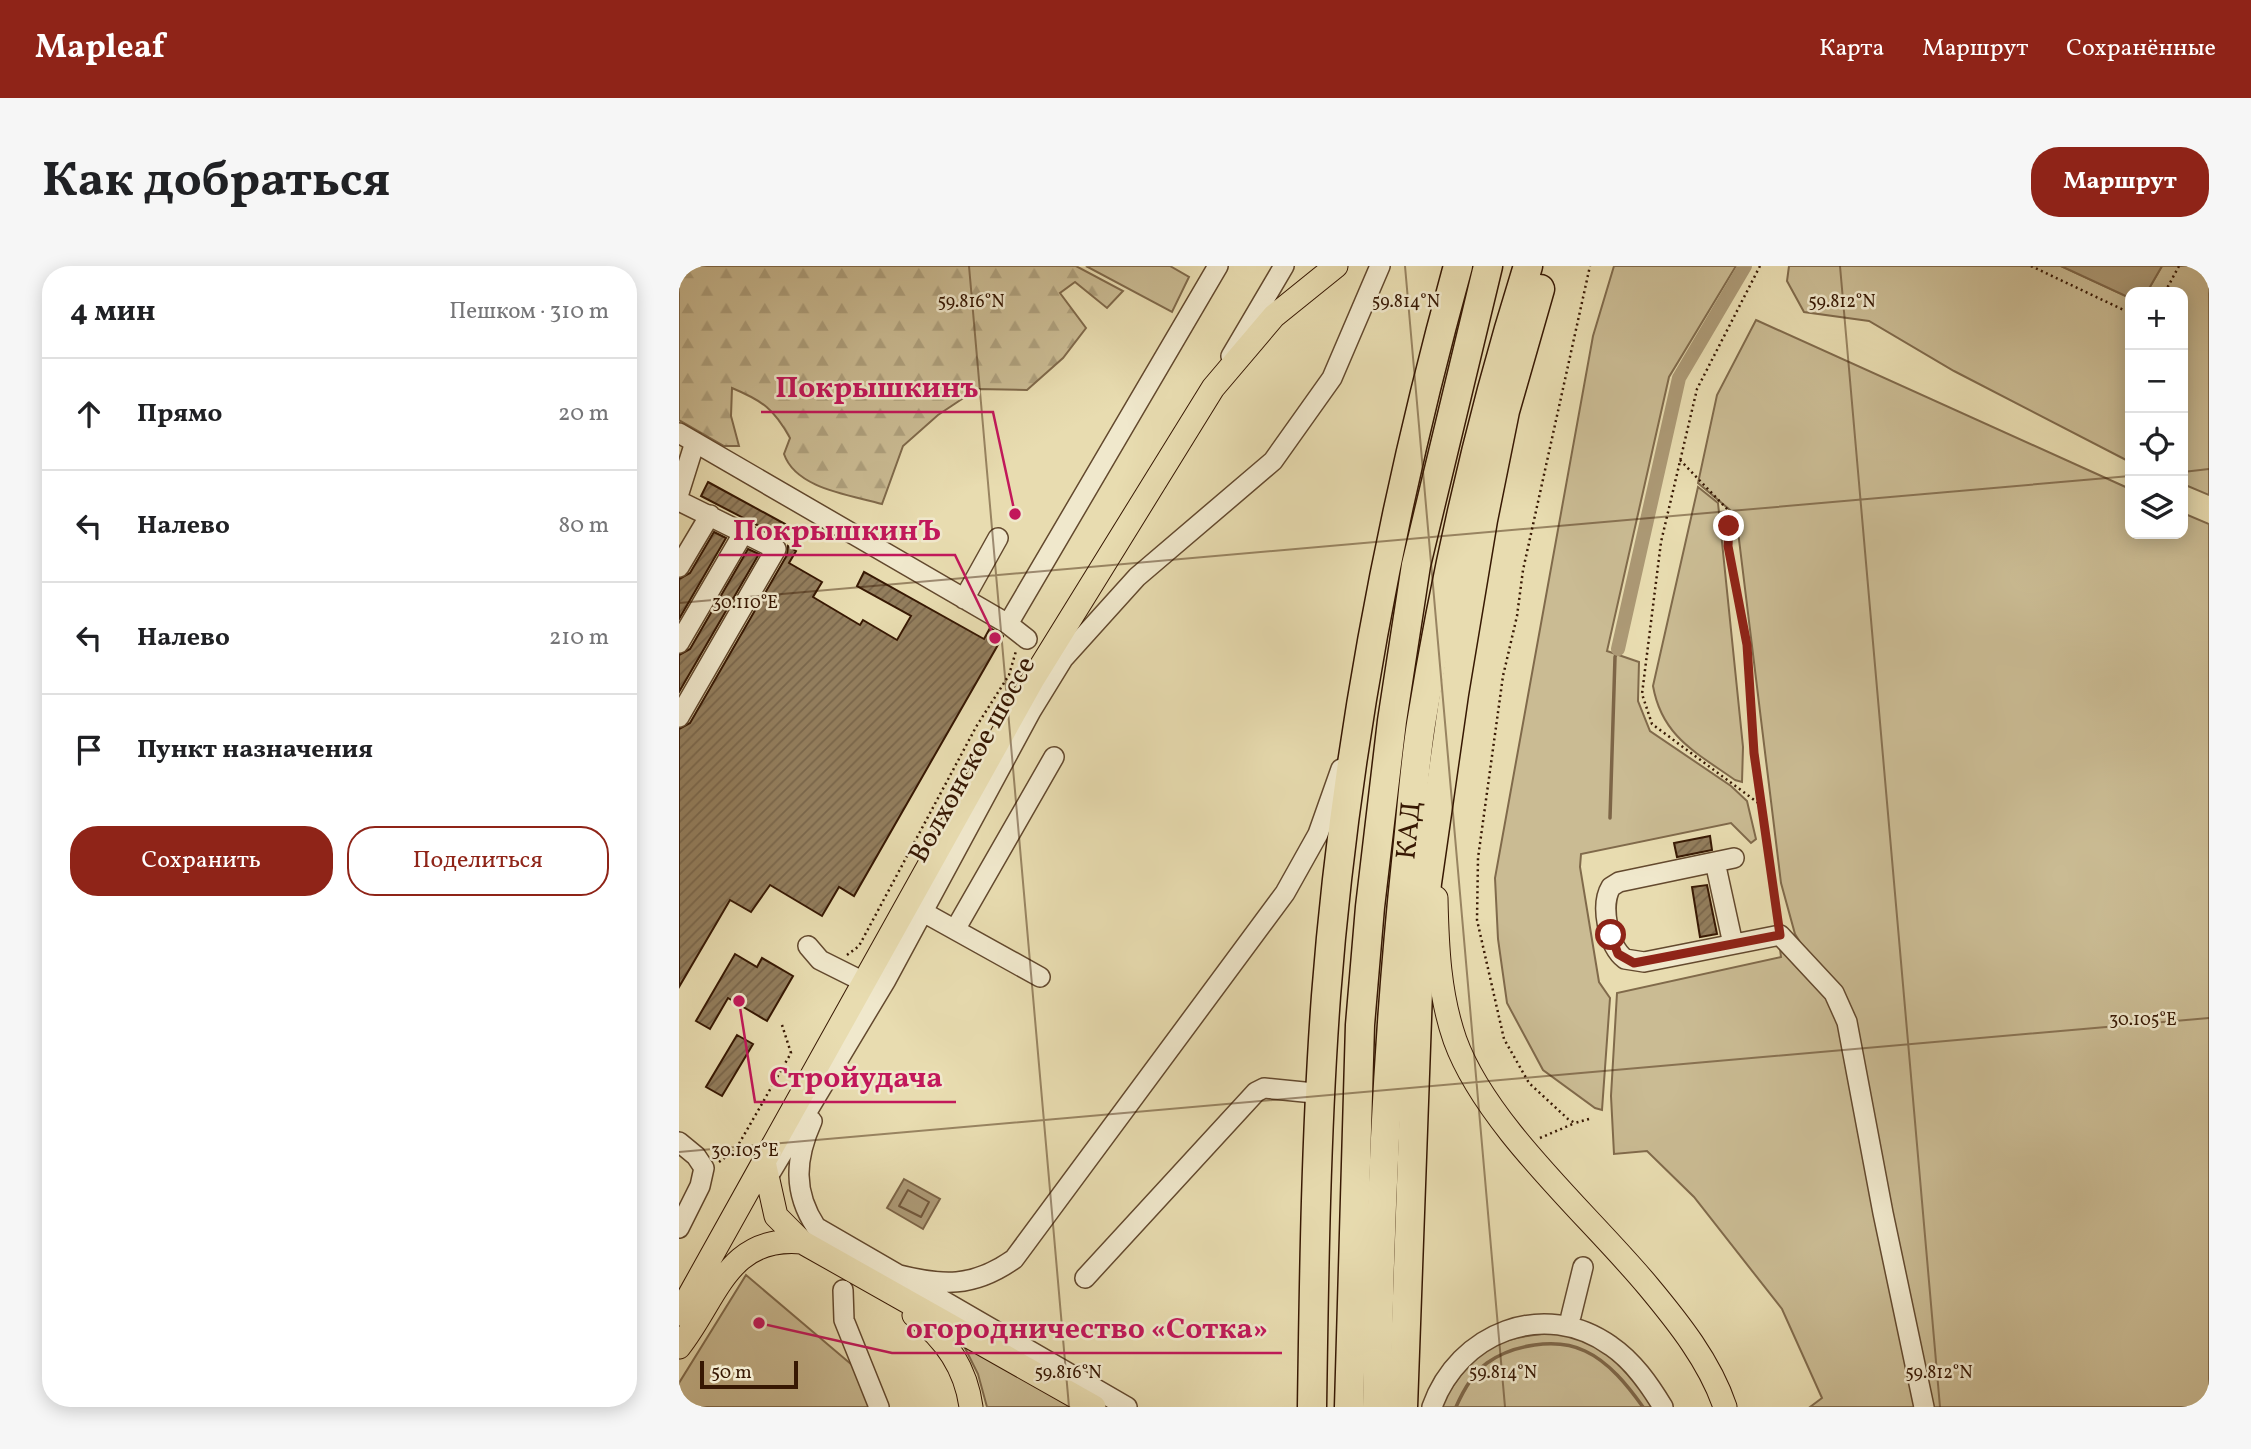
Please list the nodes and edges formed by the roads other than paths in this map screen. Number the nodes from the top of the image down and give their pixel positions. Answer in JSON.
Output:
{"nodes":[{"id":1,"x":1284,"y":266,"type":"edge"},
{"id":2,"x":1336,"y":266,"type":"edge"},
{"id":3,"x":1380,"y":266,"type":"edge"},
{"id":4,"x":1458,"y":266,"type":"edge"},
{"id":5,"x":1488,"y":266,"type":"edge"},
{"id":6,"x":1528,"y":266,"type":"edge"},
{"id":7,"x":1545,"y":266,"type":"edge"},
{"id":8,"x":1212,"y":268,"type":"edge"},
{"id":9,"x":1213,"y":388,"type":"junction"},
{"id":10,"x":687,"y":437,"type":"edge"},
{"id":11,"x":679,"y":493,"type":"edge"},
{"id":12,"x":679,"y":501,"type":"edge"},
{"id":13,"x":710,"y":515,"type":"junction"},
{"id":14,"x":744,"y":532,"type":"junction"},
{"id":15,"x":998,"y":538,"type":"dead end"},
{"id":16,"x":679,"y":567,"type":"edge"},
{"id":17,"x":964,"y":599,"type":"junction"},
{"id":18,"x":1008,"y":624,"type":"junction"},
{"id":19,"x":679,"y":643,"type":"edge"},
{"id":20,"x":1022,"y":643,"type":"road end"},
{"id":21,"x":1360,"y":705,"type":"junction"},
{"id":22,"x":679,"y":717,"type":"edge"},
{"id":23,"x":1054,"y":757,"type":"dead end"},
{"id":24,"x":1437,"y":808,"type":"junction"},
{"id":25,"x":923,"y":912,"type":"junction"},
{"id":26,"x":955,"y":928,"type":"junction"},
{"id":27,"x":1733,"y":944,"type":"junction"},
{"id":28,"x":808,"y":946,"type":"dead end"},
{"id":29,"x":1040,"y":977,"type":"dead end"},
{"id":30,"x":866,"y":983,"type":"junction"},
{"id":31,"x":847,"y":1047,"type":"junction"},
{"id":32,"x":1314,"y":1093,"type":"dead end"},
{"id":33,"x":679,"y":1142,"type":"edge"},
{"id":34,"x":765,"y":1170,"type":"junction"},
{"id":35,"x":679,"y":1228,"type":"edge"},
{"id":36,"x":802,"y":1242,"type":"junction"},
{"id":37,"x":1583,"y":1267,"type":"dead end"},
{"id":38,"x":895,"y":1274,"type":"junction"},
{"id":39,"x":865,"y":1276,"type":"junction"},
{"id":40,"x":1086,"y":1278,"type":"dead end"},
{"id":41,"x":843,"y":1290,"type":"dead end"},
{"id":42,"x":679,"y":1314,"type":"edge"},
{"id":43,"x":1571,"y":1316,"type":"dead end"},
{"id":44,"x":679,"y":1333,"type":"edge"},
{"id":45,"x":679,"y":1347,"type":"edge"},
{"id":46,"x":879,"y":1407,"type":"edge"},
{"id":47,"x":971,"y":1407,"type":"edge"},
{"id":48,"x":1094,"y":1407,"type":"edge"},
{"id":49,"x":1127,"y":1407,"type":"edge"},
{"id":50,"x":1313,"y":1407,"type":"edge"},
{"id":51,"x":1349,"y":1407,"type":"edge"},
{"id":52,"x":1377,"y":1407,"type":"edge"},
{"id":53,"x":1403,"y":1407,"type":"edge"},
{"id":54,"x":1432,"y":1407,"type":"edge"},
{"id":55,"x":1663,"y":1407,"type":"edge"},
{"id":56,"x":1725,"y":1407,"type":"edge"},
{"id":57,"x":1924,"y":1407,"type":"edge"}],
"edges":[{"from":1,"to":9,"type":"street","name":"Волхонское шоссе"},
{"from":2,"to":9,"type":"main road"},
{"from":3,"to":25,"type":"street","name":"Волхонское шоссе"},
{"from":4,"to":21,"type":"highway"},
{"from":5,"to":51,"type":"highway","name":"КАД"},
{"from":6,"to":52,"type":"highway","name":"КАД"},
{"from":7,"to":24,"type":"highway"},
{"from":8,"to":18,"type":"street"},
{"from":9,"to":30,"type":"main road","name":"Волхонское шоссе"},
{"from":10,"to":11,"type":"street"},
{"from":10,"to":17,"type":"street"},
{"from":12,"to":13,"type":"street"},
{"from":13,"to":14,"type":"street"},
{"from":13,"to":16,"type":"street"},
{"from":14,"to":19,"type":"street"},
{"from":14,"to":22,"type":"street"},
{"from":15,"to":17,"type":"street"},
{"from":17,"to":18,"type":"street"},
{"from":18,"to":20,"type":"street"},
{"from":21,"to":38,"type":"street"},
{"from":21,"to":50,"type":"highway"},
{"from":23,"to":26,"type":"street"},
{"from":24,"to":53,"type":"highway"},
{"from":24,"to":56,"type":"main road"},
{"from":25,"to":26,"type":"street"},
{"from":25,"to":31,"type":"street","name":"Волхонское шоссе"},
{"from":26,"to":29,"type":"street"},
{"from":27,"to":27,"type":"street"},
{"from":27,"to":57,"type":"street"},
{"from":28,"to":30,"type":"street"},
{"from":30,"to":34,"type":"main road","name":"Волхонское шоссе"},
{"from":31,"to":34,"type":"street","name":"Волхонское шоссе"},
{"from":31,"to":38,"type":"street"},
{"from":32,"to":40,"type":"street"},
{"from":33,"to":35,"type":"street"},
{"from":34,"to":36,"type":"main road"},
{"from":34,"to":42,"type":"main road","name":"Волхонское шоссе"},
{"from":34,"to":44,"type":"street","name":"Волхонское шоссе"},
{"from":36,"to":39,"type":"main road"},
{"from":36,"to":45,"type":"main road"},
{"from":37,"to":43,"type":"street"},
{"from":38,"to":49,"type":"street"},
{"from":39,"to":47,"type":"main road"},
{"from":39,"to":48,"type":"main road"},
{"from":41,"to":46,"type":"street"},
{"from":54,"to":55,"type":"street"}]}
